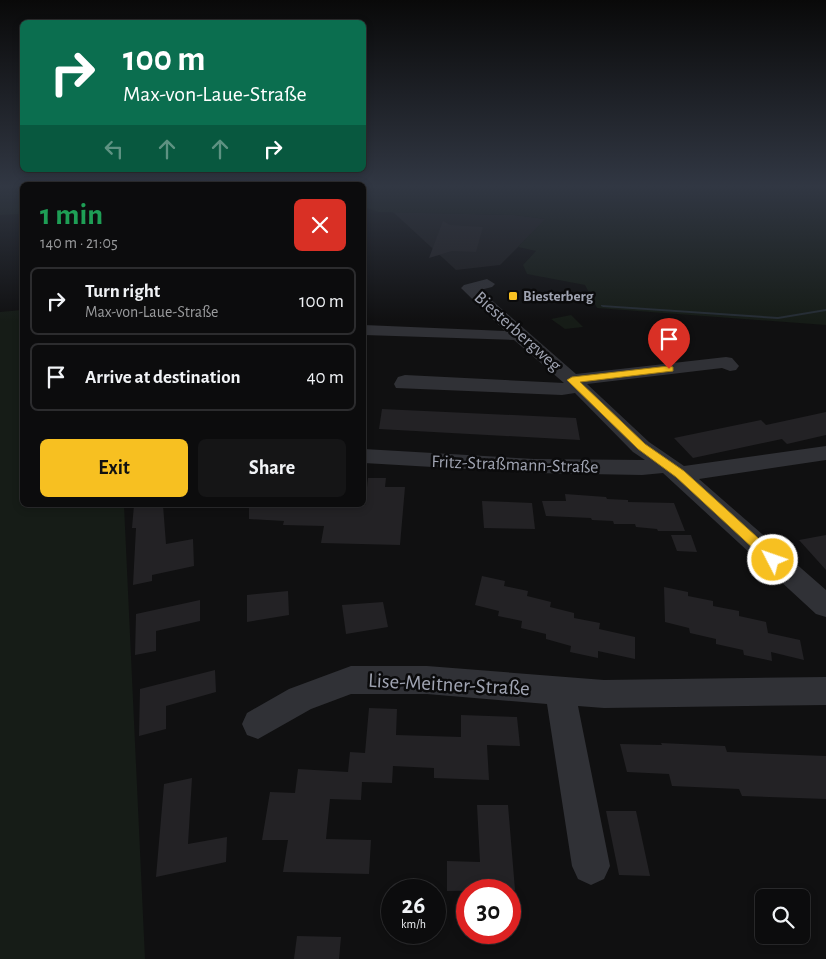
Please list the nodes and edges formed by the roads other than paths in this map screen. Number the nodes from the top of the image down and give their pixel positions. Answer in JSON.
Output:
{"nodes":[{"id":1,"x":487,"y":284,"type":"dead end"},
{"id":2,"x":366,"y":330,"type":"edge"},
{"id":3,"x":518,"y":334,"type":"junction"},
{"id":4,"x":730,"y":366,"type":"dead end"},
{"id":5,"x":403,"y":384,"type":"dead end"},
{"id":6,"x":576,"y":384,"type":"junction"},
{"id":7,"x":826,"y":453,"type":"edge"},
{"id":8,"x":366,"y":456,"type":"edge"},
{"id":9,"x":673,"y":470,"type":"junction"},
{"id":10,"x":823,"y":600,"type":"edge"},
{"id":11,"x":560,"y":690,"type":"junction"},
{"id":12,"x":826,"y":691,"type":"edge"},
{"id":13,"x":258,"y":724,"type":"dead end"},
{"id":14,"x":591,"y":866,"type":"dead end"}],
"edges":[{"from":1,"to":3,"type":"street","name":"Biesterbergweg"},
{"from":2,"to":3,"type":"street"},
{"from":3,"to":6,"type":"street","name":"Biesterbergweg"},
{"from":4,"to":6,"type":"street"},
{"from":5,"to":6,"type":"street"},
{"from":6,"to":9,"type":"street","name":"Biesterbergweg"},
{"from":7,"to":9,"type":"street","name":"Fritz-Straßmann-Straße"},
{"from":8,"to":9,"type":"street","name":"Fritz-Straßmann-Straße"},
{"from":9,"to":10,"type":"street","name":"Biesterbergweg"},
{"from":11,"to":12,"type":"street","name":"Lise-Meitner-Straße"},
{"from":11,"to":13,"type":"street","name":"Lise-Meitner-Straße"},
{"from":11,"to":14,"type":"street"}]}
